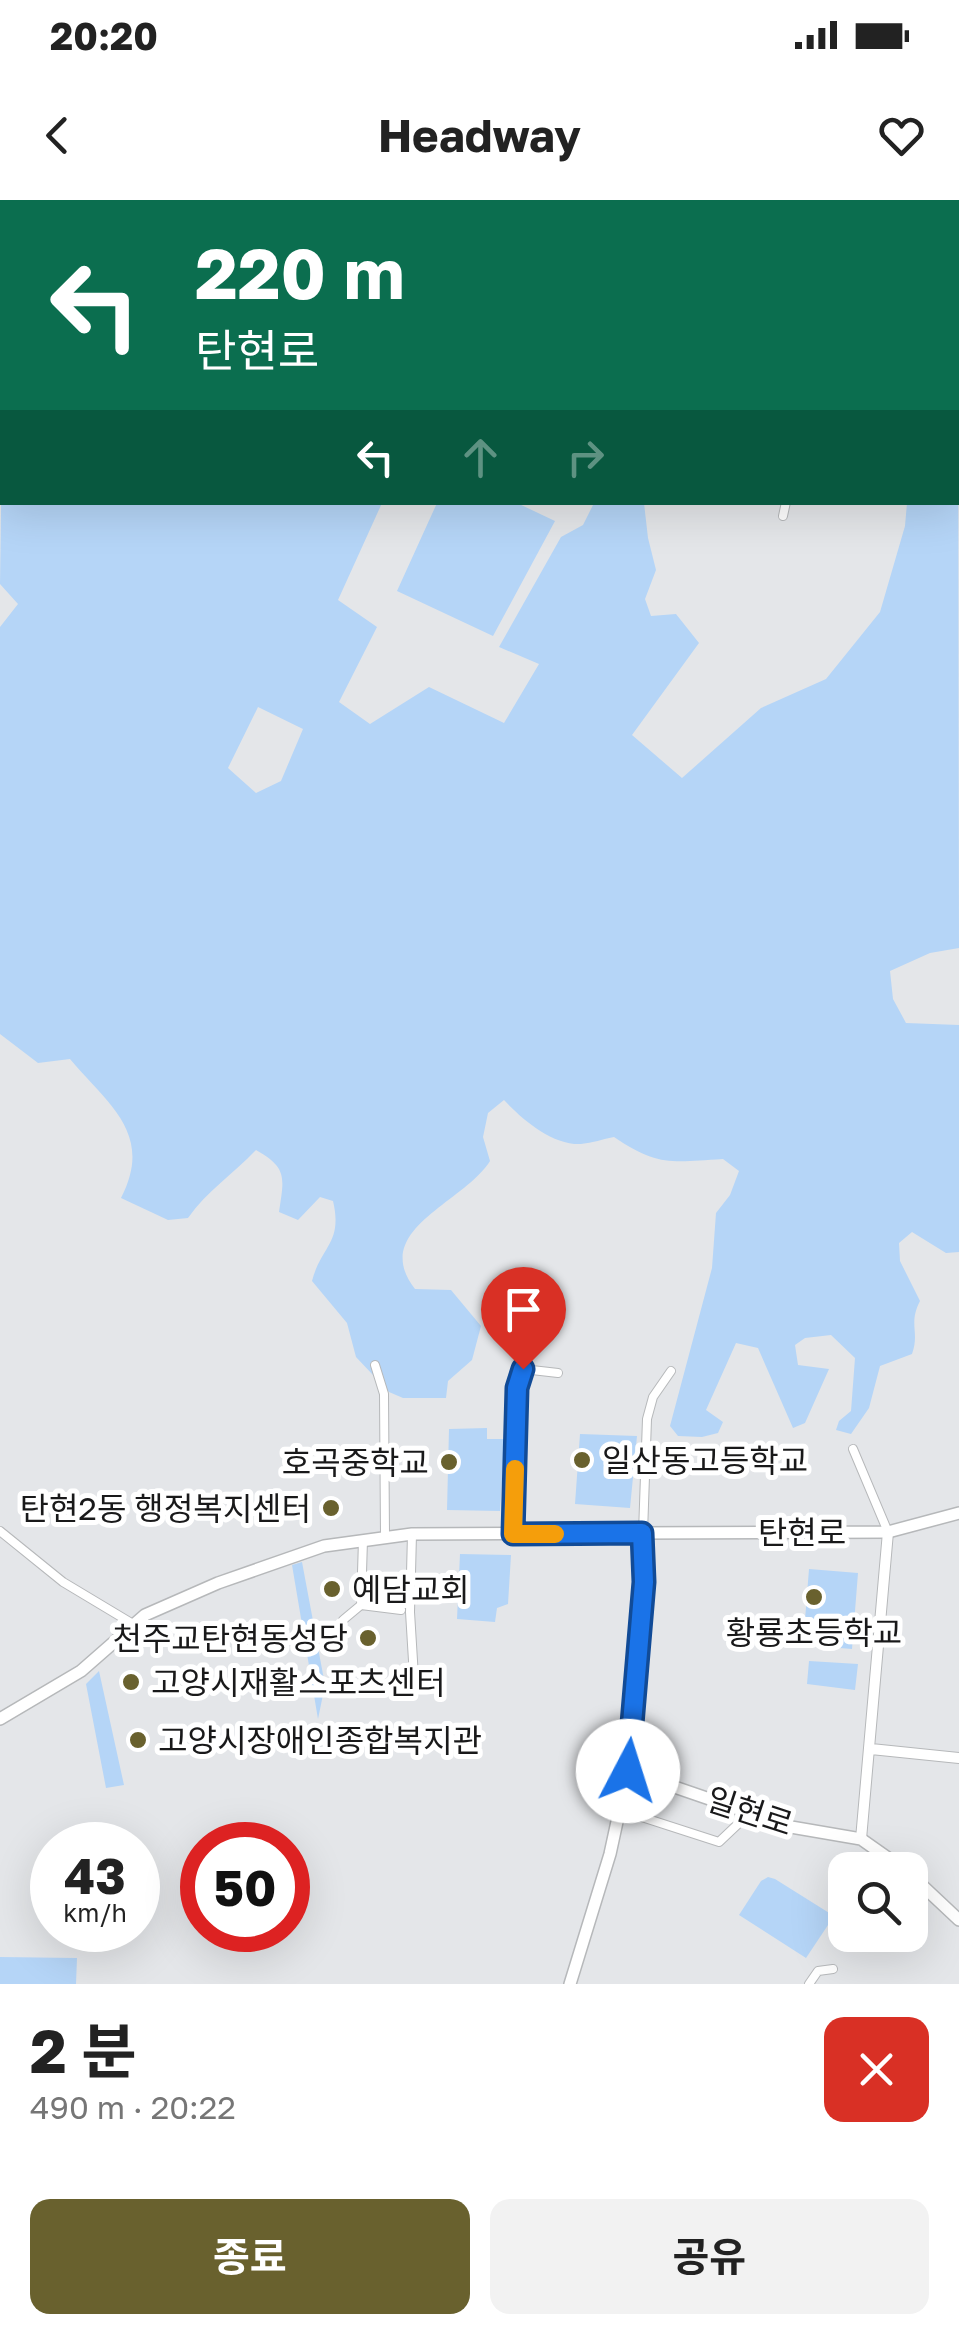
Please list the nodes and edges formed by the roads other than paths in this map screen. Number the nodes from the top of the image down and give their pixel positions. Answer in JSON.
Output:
{"nodes":[{"id":1,"x":785,"y":505,"type":"edge"},
{"id":2,"x":783,"y":516,"type":"dead end"},
{"id":3,"x":530,"y":1317,"type":"dead end"},
{"id":4,"x":375,"y":1365,"type":"dead end"},
{"id":5,"x":523,"y":1369,"type":"junction"},
{"id":6,"x":670,"y":1372,"type":"dead end"},
{"id":7,"x":558,"y":1373,"type":"dead end"},
{"id":8,"x":853,"y":1449,"type":"dead end"},
{"id":9,"x":959,"y":1513,"type":"edge"},
{"id":10,"x":0,"y":1531,"type":"edge"},
{"id":11,"x":888,"y":1532,"type":"junction"},
{"id":12,"x":642,"y":1533,"type":"junction"},
{"id":13,"x":412,"y":1534,"type":"junction"},
{"id":14,"x":513,"y":1534,"type":"junction"},
{"id":15,"x":385,"y":1536,"type":"junction"},
{"id":16,"x":363,"y":1540,"type":"junction"},
{"id":17,"x":360,"y":1605,"type":"junction"},
{"id":18,"x":401,"y":1610,"type":"dead end"},
{"id":19,"x":343,"y":1620,"type":"dead end"},
{"id":20,"x":133,"y":1624,"type":"junction"},
{"id":21,"x":414,"y":1677,"type":"dead end"},
{"id":22,"x":0,"y":1719,"type":"edge"},
{"id":23,"x":871,"y":1749,"type":"junction"},
{"id":24,"x":959,"y":1758,"type":"edge"},
{"id":25,"x":628,"y":1771,"type":"junction"},
{"id":26,"x":620,"y":1810,"type":"junction"},
{"id":27,"x":744,"y":1810,"type":"junction"},
{"id":28,"x":861,"y":1839,"type":"junction"},
{"id":29,"x":880,"y":1852,"type":"edge"},
{"id":30,"x":928,"y":1891,"type":"edge"},
{"id":31,"x":959,"y":1920,"type":"edge"},
{"id":32,"x":833,"y":1970,"type":"dead end"},
{"id":33,"x":570,"y":1984,"type":"edge"},
{"id":34,"x":809,"y":1984,"type":"edge"}],
"edges":[{"from":1,"to":2,"type":"street"},
{"from":3,"to":5,"type":"street"},
{"from":4,"to":15,"type":"street"},
{"from":5,"to":7,"type":"street"},
{"from":5,"to":14,"type":"street"},
{"from":6,"to":12,"type":"street"},
{"from":8,"to":11,"type":"street"},
{"from":9,"to":11,"type":"main road","name":"탄현로"},
{"from":10,"to":20,"type":"street"},
{"from":11,"to":12,"type":"main road","name":"탄현로"},
{"from":11,"to":23,"type":"street"},
{"from":12,"to":14,"type":"main road","name":"탄현로"},
{"from":12,"to":25,"type":"main road"},
{"from":13,"to":14,"type":"main road","name":"탄현로"},
{"from":13,"to":15,"type":"main road","name":"탄현로"},
{"from":13,"to":21,"type":"street"},
{"from":15,"to":16,"type":"main road","name":"탄현로"},
{"from":16,"to":17,"type":"street"},
{"from":16,"to":20,"type":"main road","name":"탄현로"},
{"from":17,"to":18,"type":"street"},
{"from":17,"to":19,"type":"street"},
{"from":20,"to":22,"type":"main road","name":"탄현로"},
{"from":23,"to":24,"type":"street"},
{"from":23,"to":28,"type":"street"},
{"from":25,"to":26,"type":"main road"},
{"from":25,"to":27,"type":"main road","name":"일현로"},
{"from":26,"to":27,"type":"street"},
{"from":26,"to":33,"type":"main road"},
{"from":27,"to":28,"type":"main road","name":"일현로"},
{"from":28,"to":29,"type":"main road","name":"일현로"},
{"from":30,"to":31,"type":"main road","name":"일현로"},
{"from":32,"to":34,"type":"street"}]}
